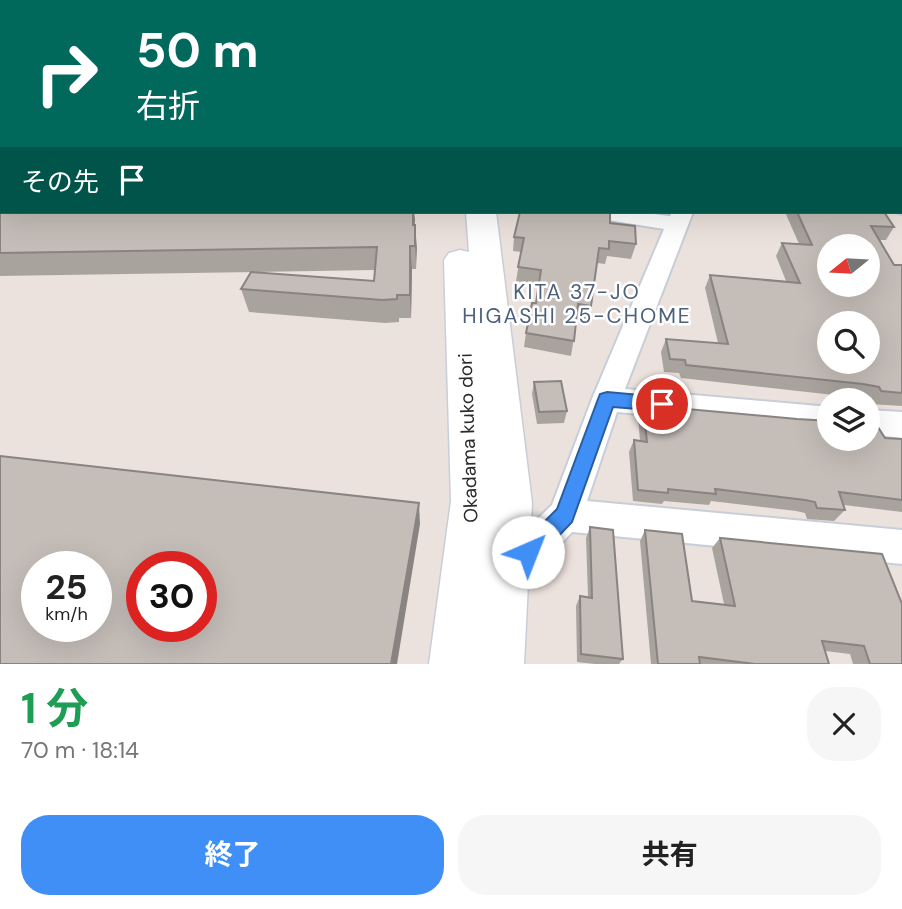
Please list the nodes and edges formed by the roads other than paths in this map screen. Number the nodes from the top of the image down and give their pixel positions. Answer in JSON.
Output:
{"nodes":[{"id":1,"x":457,"y":214,"type":"edge"},
{"id":2,"x":481,"y":214,"type":"edge"},
{"id":3,"x":624,"y":214,"type":"edge"},
{"id":4,"x":679,"y":218,"type":"edge"},
{"id":5,"x":607,"y":399,"type":"junction"},
{"id":6,"x":817,"y":418,"type":"edge"},
{"id":7,"x":880,"y":423,"type":"edge"},
{"id":8,"x":902,"y":425,"type":"edge"},
{"id":9,"x":565,"y":515,"type":"junction"},
{"id":10,"x":902,"y":547,"type":"edge"},
{"id":11,"x":486,"y":578,"type":"junction"},
{"id":12,"x":457,"y":664,"type":"edge"},
{"id":13,"x":496,"y":664,"type":"edge"}],
"edges":[{"from":1,"to":11,"type":"main road","name":"Okadama kuko dori"},
{"from":2,"to":11,"type":"main road","name":"Okadama kuko dori"},
{"from":3,"to":4,"type":"street"},
{"from":4,"to":5,"type":"street"},
{"from":5,"to":6,"type":"street"},
{"from":5,"to":9,"type":"street"},
{"from":7,"to":8,"type":"street"},
{"from":9,"to":10,"type":"street"},
{"from":9,"to":11,"type":"street"},
{"from":11,"to":12,"type":"main road","name":"Okadama kuko dori"},
{"from":11,"to":13,"type":"main road","name":"Okadama kuko dori"}]}
